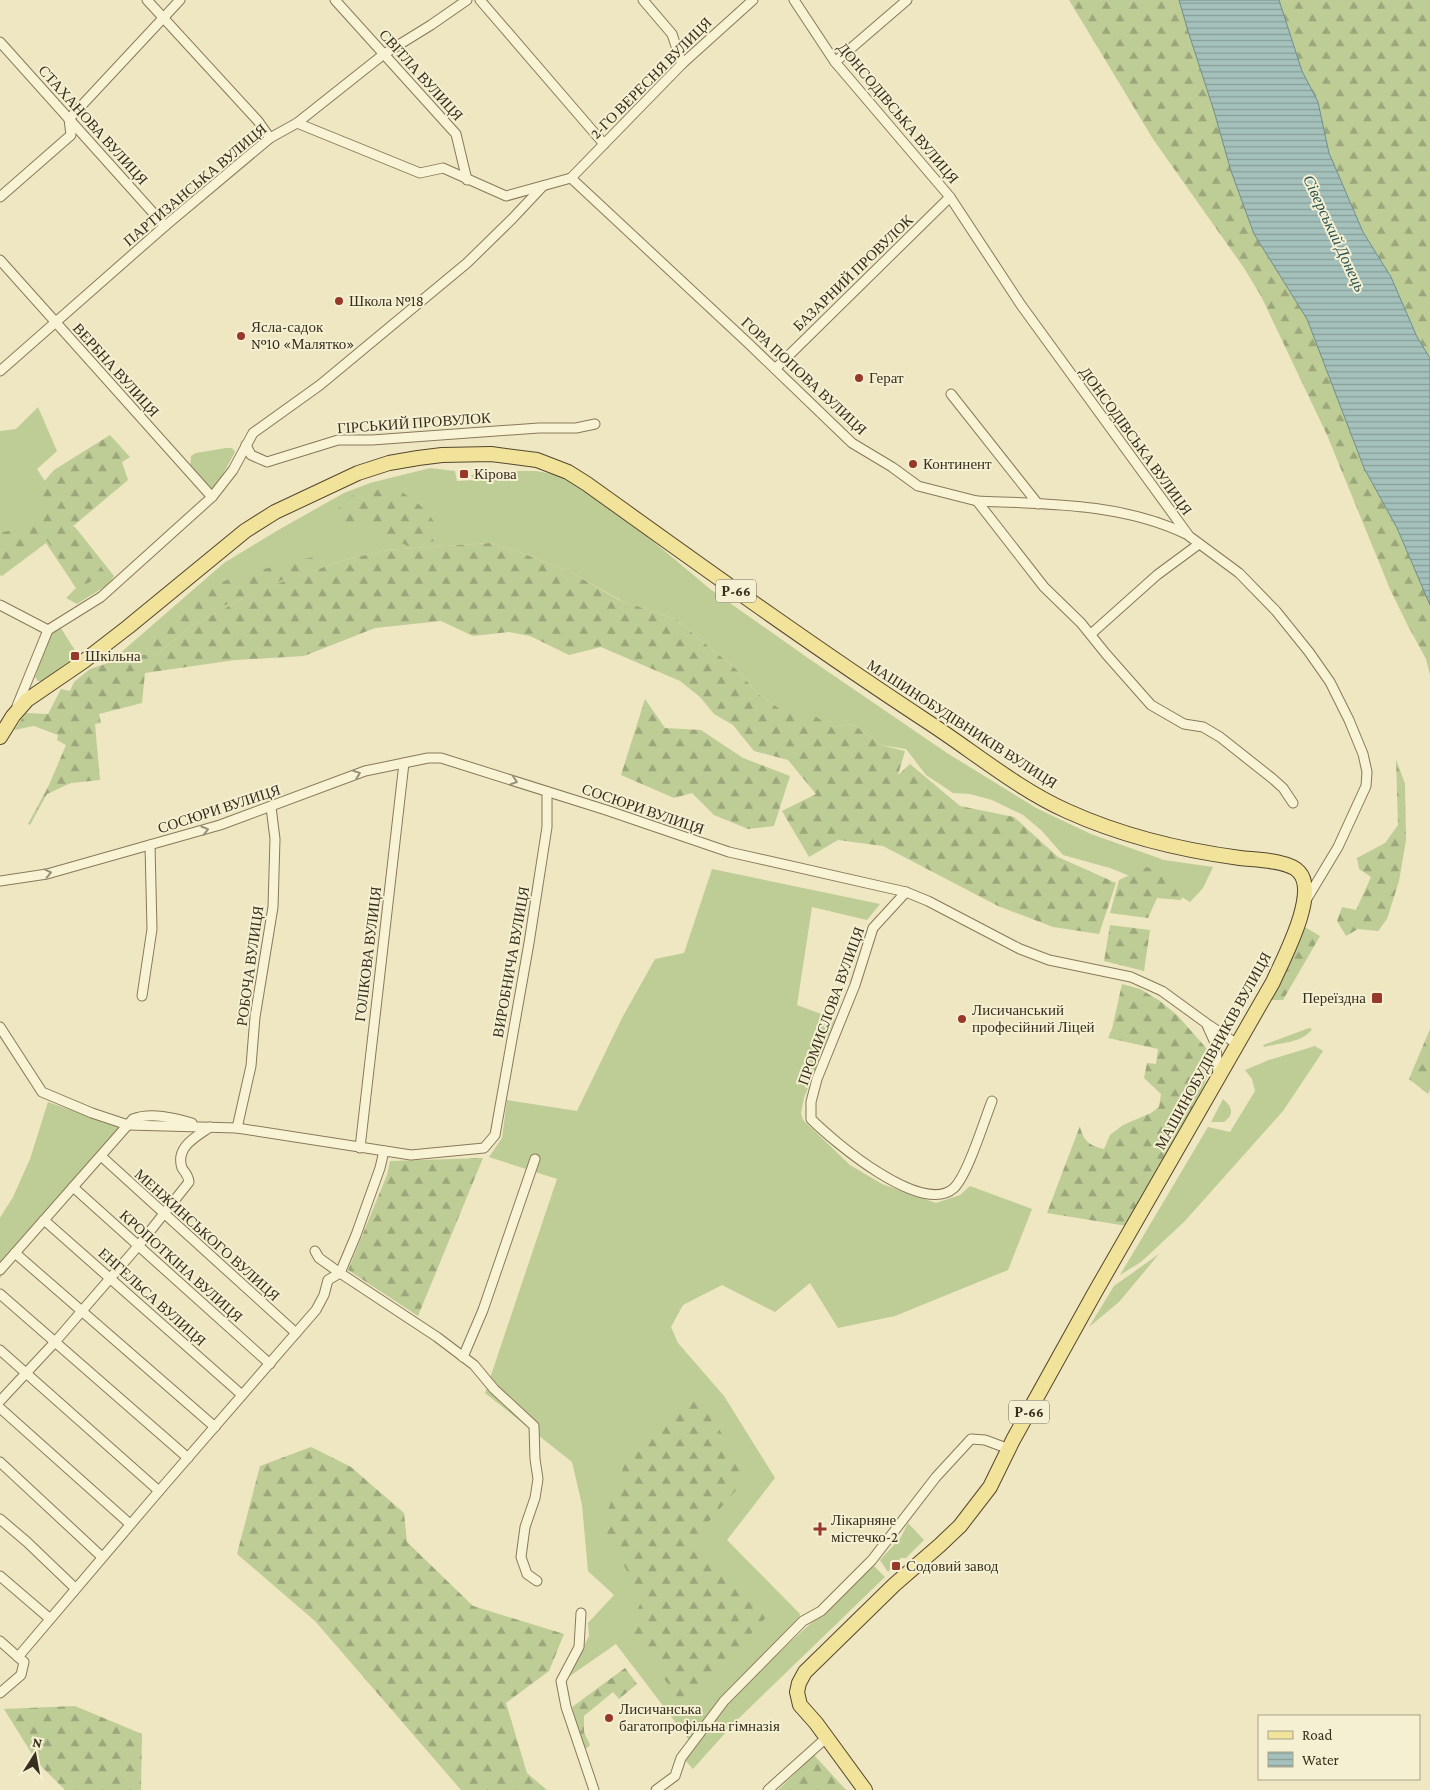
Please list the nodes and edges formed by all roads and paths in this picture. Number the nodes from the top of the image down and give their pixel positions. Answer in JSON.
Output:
{"nodes":[{"id":1,"x":147,"y":0,"type":"edge"},
{"id":2,"x":180,"y":0,"type":"edge"},
{"id":3,"x":335,"y":0,"type":"edge"},
{"id":4,"x":467,"y":0,"type":"edge"},
{"id":5,"x":480,"y":0,"type":"edge"},
{"id":6,"x":643,"y":0,"type":"edge"},
{"id":7,"x":753,"y":0,"type":"edge"},
{"id":8,"x":794,"y":0,"type":"edge"},
{"id":9,"x":907,"y":0,"type":"edge"},
{"id":10,"x":163,"y":18,"type":"junction"},
{"id":11,"x":0,"y":42,"type":"edge"},
{"id":12,"x":384,"y":54,"type":"junction"},
{"id":13,"x":835,"y":62,"type":"junction"},
{"id":14,"x":682,"y":64,"type":"junction"},
{"id":15,"x":69,"y":119,"type":"junction"},
{"id":16,"x":297,"y":123,"type":"junction"},
{"id":17,"x":270,"y":138,"type":"junction"},
{"id":18,"x":604,"y":144,"type":"junction"},
{"id":19,"x":571,"y":178,"type":"junction"},
{"id":20,"x":467,"y":180,"type":"junction"},
{"id":21,"x":543,"y":186,"type":"junction"},
{"id":22,"x":0,"y":197,"type":"edge"},
{"id":23,"x":950,"y":197,"type":"junction"},
{"id":24,"x":165,"y":226,"type":"junction"},
{"id":25,"x":0,"y":260,"type":"edge"},
{"id":26,"x":56,"y":323,"type":"junction"},
{"id":27,"x":776,"y":369,"type":"junction"},
{"id":28,"x":0,"y":371,"type":"edge"},
{"id":29,"x":952,"y":394,"type":"dead end"},
{"id":30,"x":595,"y":424,"type":"dead end"},
{"id":31,"x":246,"y":445,"type":"junction"},
{"id":32,"x":212,"y":497,"type":"junction"},
{"id":33,"x":976,"y":501,"type":"junction"},
{"id":34,"x":1038,"y":504,"type":"junction"},
{"id":35,"x":1189,"y":536,"type":"junction"},
{"id":36,"x":1198,"y":544,"type":"junction"},
{"id":37,"x":0,"y":605,"type":"edge"},
{"id":38,"x":48,"y":630,"type":"junction"},
{"id":39,"x":1091,"y":634,"type":"junction"},
{"id":40,"x":13,"y":716,"type":"junction"},
{"id":41,"x":0,"y":736,"type":"edge"},
{"id":42,"x":404,"y":763,"type":"junction"},
{"id":43,"x":547,"y":792,"type":"junction"},
{"id":44,"x":1293,"y":803,"type":"dead end"},
{"id":45,"x":271,"y":807,"type":"junction"},
{"id":46,"x":150,"y":845,"type":"junction"},
{"id":47,"x":0,"y":881,"type":"edge"},
{"id":48,"x":906,"y":892,"type":"junction"},
{"id":49,"x":1304,"y":904,"type":"junction"},
{"id":50,"x":142,"y":996,"type":"dead end"},
{"id":51,"x":1206,"y":1023,"type":"junction"},
{"id":52,"x":2,"y":1030,"type":"edge"},
{"id":53,"x":1237,"y":1044,"type":"junction"},
{"id":54,"x":0,"y":1045,"type":"edge"},
{"id":55,"x":1218,"y":1079,"type":"junction"},
{"id":56,"x":992,"y":1101,"type":"dead end"},
{"id":57,"x":128,"y":1125,"type":"junction"},
{"id":58,"x":210,"y":1127,"type":"junction"},
{"id":59,"x":237,"y":1128,"type":"junction"},
{"id":60,"x":360,"y":1148,"type":"junction"},
{"id":61,"x":384,"y":1151,"type":"junction"},
{"id":62,"x":100,"y":1156,"type":"junction"},
{"id":63,"x":535,"y":1159,"type":"dead end"},
{"id":64,"x":73,"y":1187,"type":"junction"},
{"id":65,"x":164,"y":1215,"type":"junction"},
{"id":66,"x":44,"y":1220,"type":"junction"},
{"id":67,"x":139,"y":1245,"type":"junction"},
{"id":68,"x":315,"y":1251,"type":"dead end"},
{"id":69,"x":15,"y":1253,"type":"junction"},
{"id":70,"x":0,"y":1270,"type":"edge"},
{"id":71,"x":340,"y":1273,"type":"junction"},
{"id":72,"x":109,"y":1277,"type":"junction"},
{"id":73,"x":0,"y":1294,"type":"edge"},
{"id":74,"x":82,"y":1310,"type":"junction"},
{"id":75,"x":296,"y":1333,"type":"junction"},
{"id":76,"x":54,"y":1342,"type":"junction"},
{"id":77,"x":0,"y":1350,"type":"edge"},
{"id":78,"x":463,"y":1357,"type":"junction"},
{"id":79,"x":270,"y":1364,"type":"junction"},
{"id":80,"x":25,"y":1373,"type":"junction"},
{"id":81,"x":242,"y":1395,"type":"junction"},
{"id":82,"x":0,"y":1401,"type":"edge"},
{"id":83,"x":0,"y":1408,"type":"edge"},
{"id":84,"x":215,"y":1427,"type":"junction"},
{"id":85,"x":1009,"y":1449,"type":"junction"},
{"id":86,"x":188,"y":1458,"type":"junction"},
{"id":87,"x":0,"y":1462,"type":"edge"},
{"id":88,"x":159,"y":1491,"type":"junction"},
{"id":89,"x":0,"y":1519,"type":"edge"},
{"id":90,"x":130,"y":1524,"type":"junction"},
{"id":91,"x":102,"y":1557,"type":"junction"},
{"id":92,"x":0,"y":1576,"type":"edge"},
{"id":93,"x":538,"y":1581,"type":"dead end"},
{"id":94,"x":75,"y":1588,"type":"junction"},
{"id":95,"x":581,"y":1613,"type":"dead end"},
{"id":96,"x":50,"y":1618,"type":"junction"},
{"id":97,"x":0,"y":1641,"type":"edge"},
{"id":98,"x":18,"y":1657,"type":"junction"},
{"id":99,"x":0,"y":1693,"type":"edge"},
{"id":100,"x":826,"y":1738,"type":"junction"},
{"id":101,"x":594,"y":1790,"type":"edge"},
{"id":102,"x":656,"y":1790,"type":"edge"},
{"id":103,"x":768,"y":1790,"type":"edge"},
{"id":104,"x":865,"y":1790,"type":"edge"}],
"edges":[{"from":1,"to":10,"type":"street"},
{"from":2,"to":10,"type":"street"},
{"from":3,"to":12,"type":"street","name":"СВІТЛА ВУЛИЦЯ"},
{"from":4,"to":12,"type":"street","name":"ПАРТИЗАНСЬКА ВУЛИЦЯ"},
{"from":5,"to":18,"type":"street"},
{"from":6,"to":14,"type":"street"},
{"from":7,"to":14,"type":"street","name":"2-ГО ВЕРЕСНЯ ВУЛИЦЯ"},
{"from":8,"to":13,"type":"street","name":"ДОНСОДІВСЬКА ВУЛИЦЯ"},
{"from":9,"to":13,"type":"street"},
{"from":10,"to":15,"type":"street"},
{"from":10,"to":17,"type":"street"},
{"from":11,"to":15,"type":"street","name":"СТАХАНОВА ВУЛИЦЯ"},
{"from":12,"to":16,"type":"street","name":"ПАРТИЗАНСЬКА ВУЛИЦЯ"},
{"from":12,"to":20,"type":"street","name":"СВІТЛА ВУЛИЦЯ"},
{"from":13,"to":23,"type":"street","name":"ДОНСОДІВСЬКА ВУЛИЦЯ"},
{"from":14,"to":18,"type":"street","name":"2-ГО ВЕРЕСНЯ ВУЛИЦЯ"},
{"from":15,"to":22,"type":"street"},
{"from":15,"to":24,"type":"street","name":"СТАХАНОВА ВУЛИЦЯ"},
{"from":16,"to":17,"type":"street","name":"ПАРТИЗАНСЬКА ВУЛИЦЯ"},
{"from":16,"to":20,"type":"street"},
{"from":17,"to":24,"type":"street","name":"ПАРТИЗАНСЬКА ВУЛИЦЯ"},
{"from":18,"to":19,"type":"street","name":"2-ГО ВЕРЕСНЯ ВУЛИЦЯ"},
{"from":19,"to":21,"type":"street"},
{"from":19,"to":27,"type":"street","name":"ГОРА ПОПОВА ВУЛИЦЯ"},
{"from":20,"to":21,"type":"street"},
{"from":21,"to":31,"type":"street"},
{"from":23,"to":27,"type":"street","name":"БАЗАРНИЙ ПРОВУЛОК"},
{"from":23,"to":35,"type":"street","name":"ДОНСОДІВСЬКА ВУЛИЦЯ"},
{"from":24,"to":26,"type":"street","name":"ПАРТИЗАНСЬКА ВУЛИЦЯ"},
{"from":25,"to":26,"type":"street","name":"ВЕРБНА ВУЛИЦЯ"},
{"from":26,"to":28,"type":"street","name":"ПАРТИЗАНСЬКА ВУЛИЦЯ"},
{"from":26,"to":32,"type":"street","name":"ВЕРБНА ВУЛИЦЯ"},
{"from":27,"to":33,"type":"street","name":"ГОРА ПОПОВА ВУЛИЦЯ"},
{"from":29,"to":34,"type":"street"},
{"from":30,"to":31,"type":"street","name":"ГІРСЬКИЙ ПРОВУЛОК"},
{"from":31,"to":32,"type":"street"},
{"from":32,"to":38,"type":"street"},
{"from":33,"to":34,"type":"street","name":"ГОРА ПОПОВА ВУЛИЦЯ"},
{"from":33,"to":39,"type":"street"},
{"from":34,"to":35,"type":"street","name":"ГОРА ПОПОВА ВУЛИЦЯ"},
{"from":35,"to":36,"type":"street","name":"ДОНСОДІВСЬКА ВУЛИЦЯ"},
{"from":36,"to":39,"type":"street"},
{"from":36,"to":49,"type":"street","name":"ДОНСОДІВСЬКА ВУЛИЦЯ"},
{"from":37,"to":38,"type":"street"},
{"from":38,"to":40,"type":"street"},
{"from":39,"to":44,"type":"street"},
{"from":40,"to":41,"type":"main road","name":"МАШИНОБУДІВНИКІВ ВУЛИЦЯ","number":"Р-66"},
{"from":40,"to":49,"type":"main road","name":"МАШИНОБУДІВНИКІВ ВУЛИЦЯ","number":"Р-66"},
{"from":42,"to":43,"type":"street","name":"СОСЮРИ ВУЛИЦЯ","one_way":true},
{"from":45,"to":42,"type":"street","name":"СОСЮРИ ВУЛИЦЯ","one_way":true},
{"from":42,"to":60,"type":"street","name":"ГОЛІКОВА ВУЛИЦЯ"},
{"from":43,"to":48,"type":"street","name":"СОСЮРИ ВУЛИЦЯ"},
{"from":43,"to":61,"type":"street","name":"ВИРОБНИЧА ВУЛИЦЯ"},
{"from":46,"to":45,"type":"street","name":"СОСЮРИ ВУЛИЦЯ","one_way":true},
{"from":45,"to":59,"type":"street","name":"РОБОЧА ВУЛИЦЯ"},
{"from":47,"to":46,"type":"street","name":"СОСЮРИ ВУЛИЦЯ","one_way":true},
{"from":46,"to":50,"type":"street"},
{"from":48,"to":51,"type":"street","name":"СОСЮРИ ВУЛИЦЯ"},
{"from":48,"to":56,"type":"street","name":"ПРОМИСЛОВА ВУЛИЦЯ"},
{"from":49,"to":53,"type":"main road","name":"МАШИНОБУДІВНИКІВ ВУЛИЦЯ","number":"Р-66"},
{"from":51,"to":53,"type":"street","name":"СОСЮРИ ВУЛИЦЯ"},
{"from":51,"to":55,"type":"street"},
{"from":52,"to":54,"type":"street"},
{"from":52,"to":57,"type":"street"},
{"from":53,"to":55,"type":"main road","name":"МАШИНОБУДІВНИКІВ ВУЛИЦЯ","number":"Р-66"},
{"from":55,"to":85,"type":"main road","name":"МАШИНОБУДІВНИКІВ ВУЛИЦЯ","number":"Р-66"},
{"from":57,"to":58,"type":"street"},
{"from":57,"to":62,"type":"street"},
{"from":58,"to":59,"type":"street"},
{"from":58,"to":65,"type":"street"},
{"from":59,"to":60,"type":"street"},
{"from":60,"to":61,"type":"street"},
{"from":61,"to":71,"type":"street"},
{"from":62,"to":64,"type":"street"},
{"from":62,"to":65,"type":"street","name":"МЕНЖИНСЬКОГО ВУЛИЦЯ"},
{"from":63,"to":78,"type":"street"},
{"from":64,"to":66,"type":"street"},
{"from":64,"to":67,"type":"street","name":"КРОПОТКІНА ВУЛИЦЯ"},
{"from":65,"to":67,"type":"street"},
{"from":65,"to":75,"type":"street","name":"МЕНЖИНСЬКОГО ВУЛИЦЯ"},
{"from":66,"to":69,"type":"street"},
{"from":66,"to":72,"type":"street","name":"ЕНГЕЛЬСА ВУЛИЦЯ"},
{"from":67,"to":72,"type":"street"},
{"from":67,"to":79,"type":"street","name":"КРОПОТКІНА ВУЛИЦЯ"},
{"from":68,"to":71,"type":"street"},
{"from":69,"to":70,"type":"street"},
{"from":69,"to":74,"type":"street"},
{"from":71,"to":75,"type":"street"},
{"from":71,"to":78,"type":"street"},
{"from":72,"to":74,"type":"street"},
{"from":72,"to":81,"type":"street","name":"ЕНГЕЛЬСА ВУЛИЦЯ"},
{"from":73,"to":76,"type":"street"},
{"from":74,"to":76,"type":"street"},
{"from":74,"to":84,"type":"street"},
{"from":75,"to":79,"type":"street"},
{"from":76,"to":80,"type":"street"},
{"from":76,"to":86,"type":"street"},
{"from":77,"to":80,"type":"street"},
{"from":78,"to":93,"type":"street"},
{"from":79,"to":81,"type":"street"},
{"from":80,"to":82,"type":"street"},
{"from":80,"to":88,"type":"street"},
{"from":81,"to":84,"type":"street"},
{"from":83,"to":90,"type":"street"},
{"from":84,"to":86,"type":"street"},
{"from":85,"to":100,"type":"main road","name":"МАШИНОБУДІВНИКІВ ВУЛИЦЯ","number":"Р-66"},
{"from":85,"to":102,"type":"street"},
{"from":86,"to":88,"type":"street"},
{"from":87,"to":91,"type":"street"},
{"from":88,"to":90,"type":"street"},
{"from":89,"to":94,"type":"street"},
{"from":90,"to":91,"type":"street"},
{"from":91,"to":94,"type":"street"},
{"from":92,"to":96,"type":"street"},
{"from":94,"to":96,"type":"street"},
{"from":95,"to":101,"type":"street"},
{"from":96,"to":98,"type":"street"},
{"from":97,"to":98,"type":"street"},
{"from":98,"to":99,"type":"street"},
{"from":100,"to":103,"type":"street"},
{"from":100,"to":104,"type":"main road","number":"Р-66"}]}
